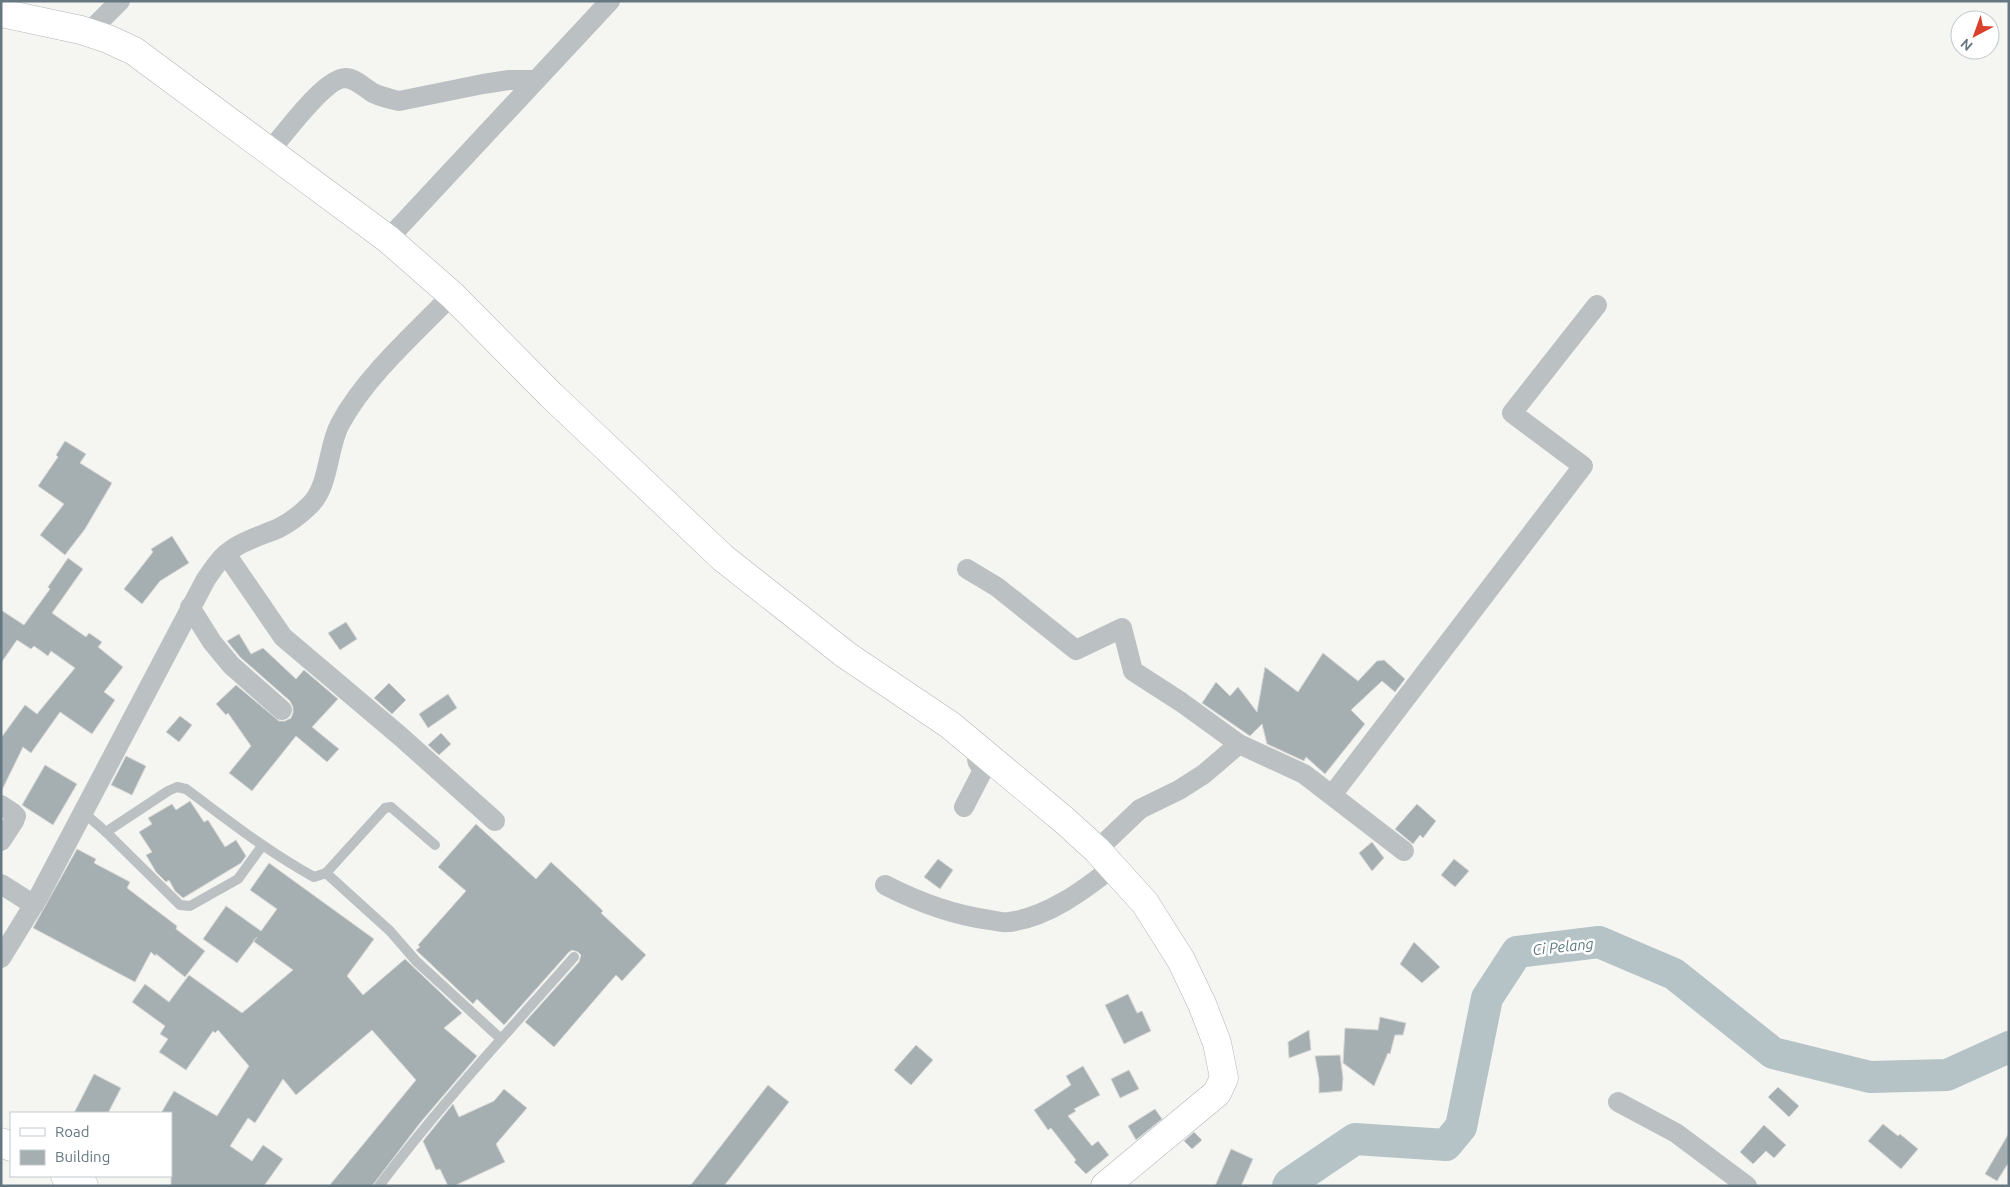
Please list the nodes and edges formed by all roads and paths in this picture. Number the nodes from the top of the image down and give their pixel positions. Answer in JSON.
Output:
{"nodes":[{"id":1,"x":120,"y":1,"type":"edge"},
{"id":2,"x":610,"y":1,"type":"edge"},
{"id":3,"x":1,"y":13,"type":"edge"},
{"id":4,"x":89,"y":32,"type":"junction"},
{"id":5,"x":535,"y":80,"type":"junction"},
{"id":6,"x":269,"y":152,"type":"junction"},
{"id":7,"x":388,"y":239,"type":"junction"},
{"id":8,"x":452,"y":294,"type":"junction"},
{"id":9,"x":1597,"y":305,"type":"dead end"},
{"id":10,"x":226,"y":554,"type":"junction"},
{"id":11,"x":968,"y":569,"type":"dead end"},
{"id":12,"x":190,"y":608,"type":"junction"},
{"id":13,"x":282,"y":710,"type":"dead end"},
{"id":14,"x":1239,"y":744,"type":"junction"},
{"id":15,"x":979,"y":749,"type":"junction"},
{"id":16,"x":1332,"y":796,"type":"junction"},
{"id":17,"x":1,"y":805,"type":"edge"},
{"id":18,"x":964,"y":807,"type":"dead end"},
{"id":19,"x":83,"y":812,"type":"junction"},
{"id":20,"x":494,"y":821,"type":"dead end"},
{"id":21,"x":106,"y":832,"type":"junction"},
{"id":22,"x":1,"y":841,"type":"edge"},
{"id":23,"x":434,"y":845,"type":"dead end"},
{"id":24,"x":262,"y":846,"type":"junction"},
{"id":25,"x":1404,"y":851,"type":"dead end"},
{"id":26,"x":1105,"y":858,"type":"junction"},
{"id":27,"x":326,"y":873,"type":"junction"},
{"id":28,"x":1,"y":884,"type":"edge"},
{"id":29,"x":885,"y":885,"type":"dead end"},
{"id":30,"x":34,"y":905,"type":"junction"},
{"id":31,"x":574,"y":957,"type":"dead end"},
{"id":32,"x":1,"y":958,"type":"edge"},
{"id":33,"x":501,"y":1039,"type":"junction"},
{"id":34,"x":1618,"y":1102,"type":"dead end"},
{"id":35,"x":67,"y":1177,"type":"edge"},
{"id":36,"x":84,"y":1186,"type":"edge"},
{"id":37,"x":379,"y":1186,"type":"edge"},
{"id":38,"x":1105,"y":1186,"type":"edge"},
{"id":39,"x":1747,"y":1186,"type":"edge"}],
"edges":[{"from":1,"to":4,"type":"street"},
{"from":2,"to":5,"type":"street"},
{"from":3,"to":4,"type":"street"},
{"from":4,"to":6,"type":"street"},
{"from":5,"to":6,"type":"street"},
{"from":5,"to":7,"type":"street"},
{"from":6,"to":7,"type":"street"},
{"from":7,"to":8,"type":"street"},
{"from":8,"to":10,"type":"street"},
{"from":8,"to":15,"type":"street"},
{"from":9,"to":16,"type":"street"},
{"from":10,"to":12,"type":"street"},
{"from":10,"to":20,"type":"street"},
{"from":11,"to":14,"type":"street"},
{"from":12,"to":13,"type":"street"},
{"from":12,"to":19,"type":"street"},
{"from":14,"to":16,"type":"street"},
{"from":14,"to":26,"type":"street"},
{"from":15,"to":18,"type":"street"},
{"from":15,"to":26,"type":"street"},
{"from":16,"to":25,"type":"street"},
{"from":17,"to":22,"type":"street"},
{"from":19,"to":21,"type":"lane"},
{"from":19,"to":30,"type":"street"},
{"from":21,"to":24,"type":"lane"},
{"from":21,"to":24,"type":"lane"},
{"from":23,"to":27,"type":"lane"},
{"from":24,"to":27,"type":"lane"},
{"from":26,"to":29,"type":"street"},
{"from":26,"to":38,"type":"street"},
{"from":27,"to":33,"type":"lane"},
{"from":28,"to":30,"type":"street"},
{"from":30,"to":32,"type":"street"},
{"from":31,"to":33,"type":"lane"},
{"from":33,"to":37,"type":"lane"},
{"from":34,"to":39,"type":"street"},
{"from":35,"to":36,"type":"street"}]}
